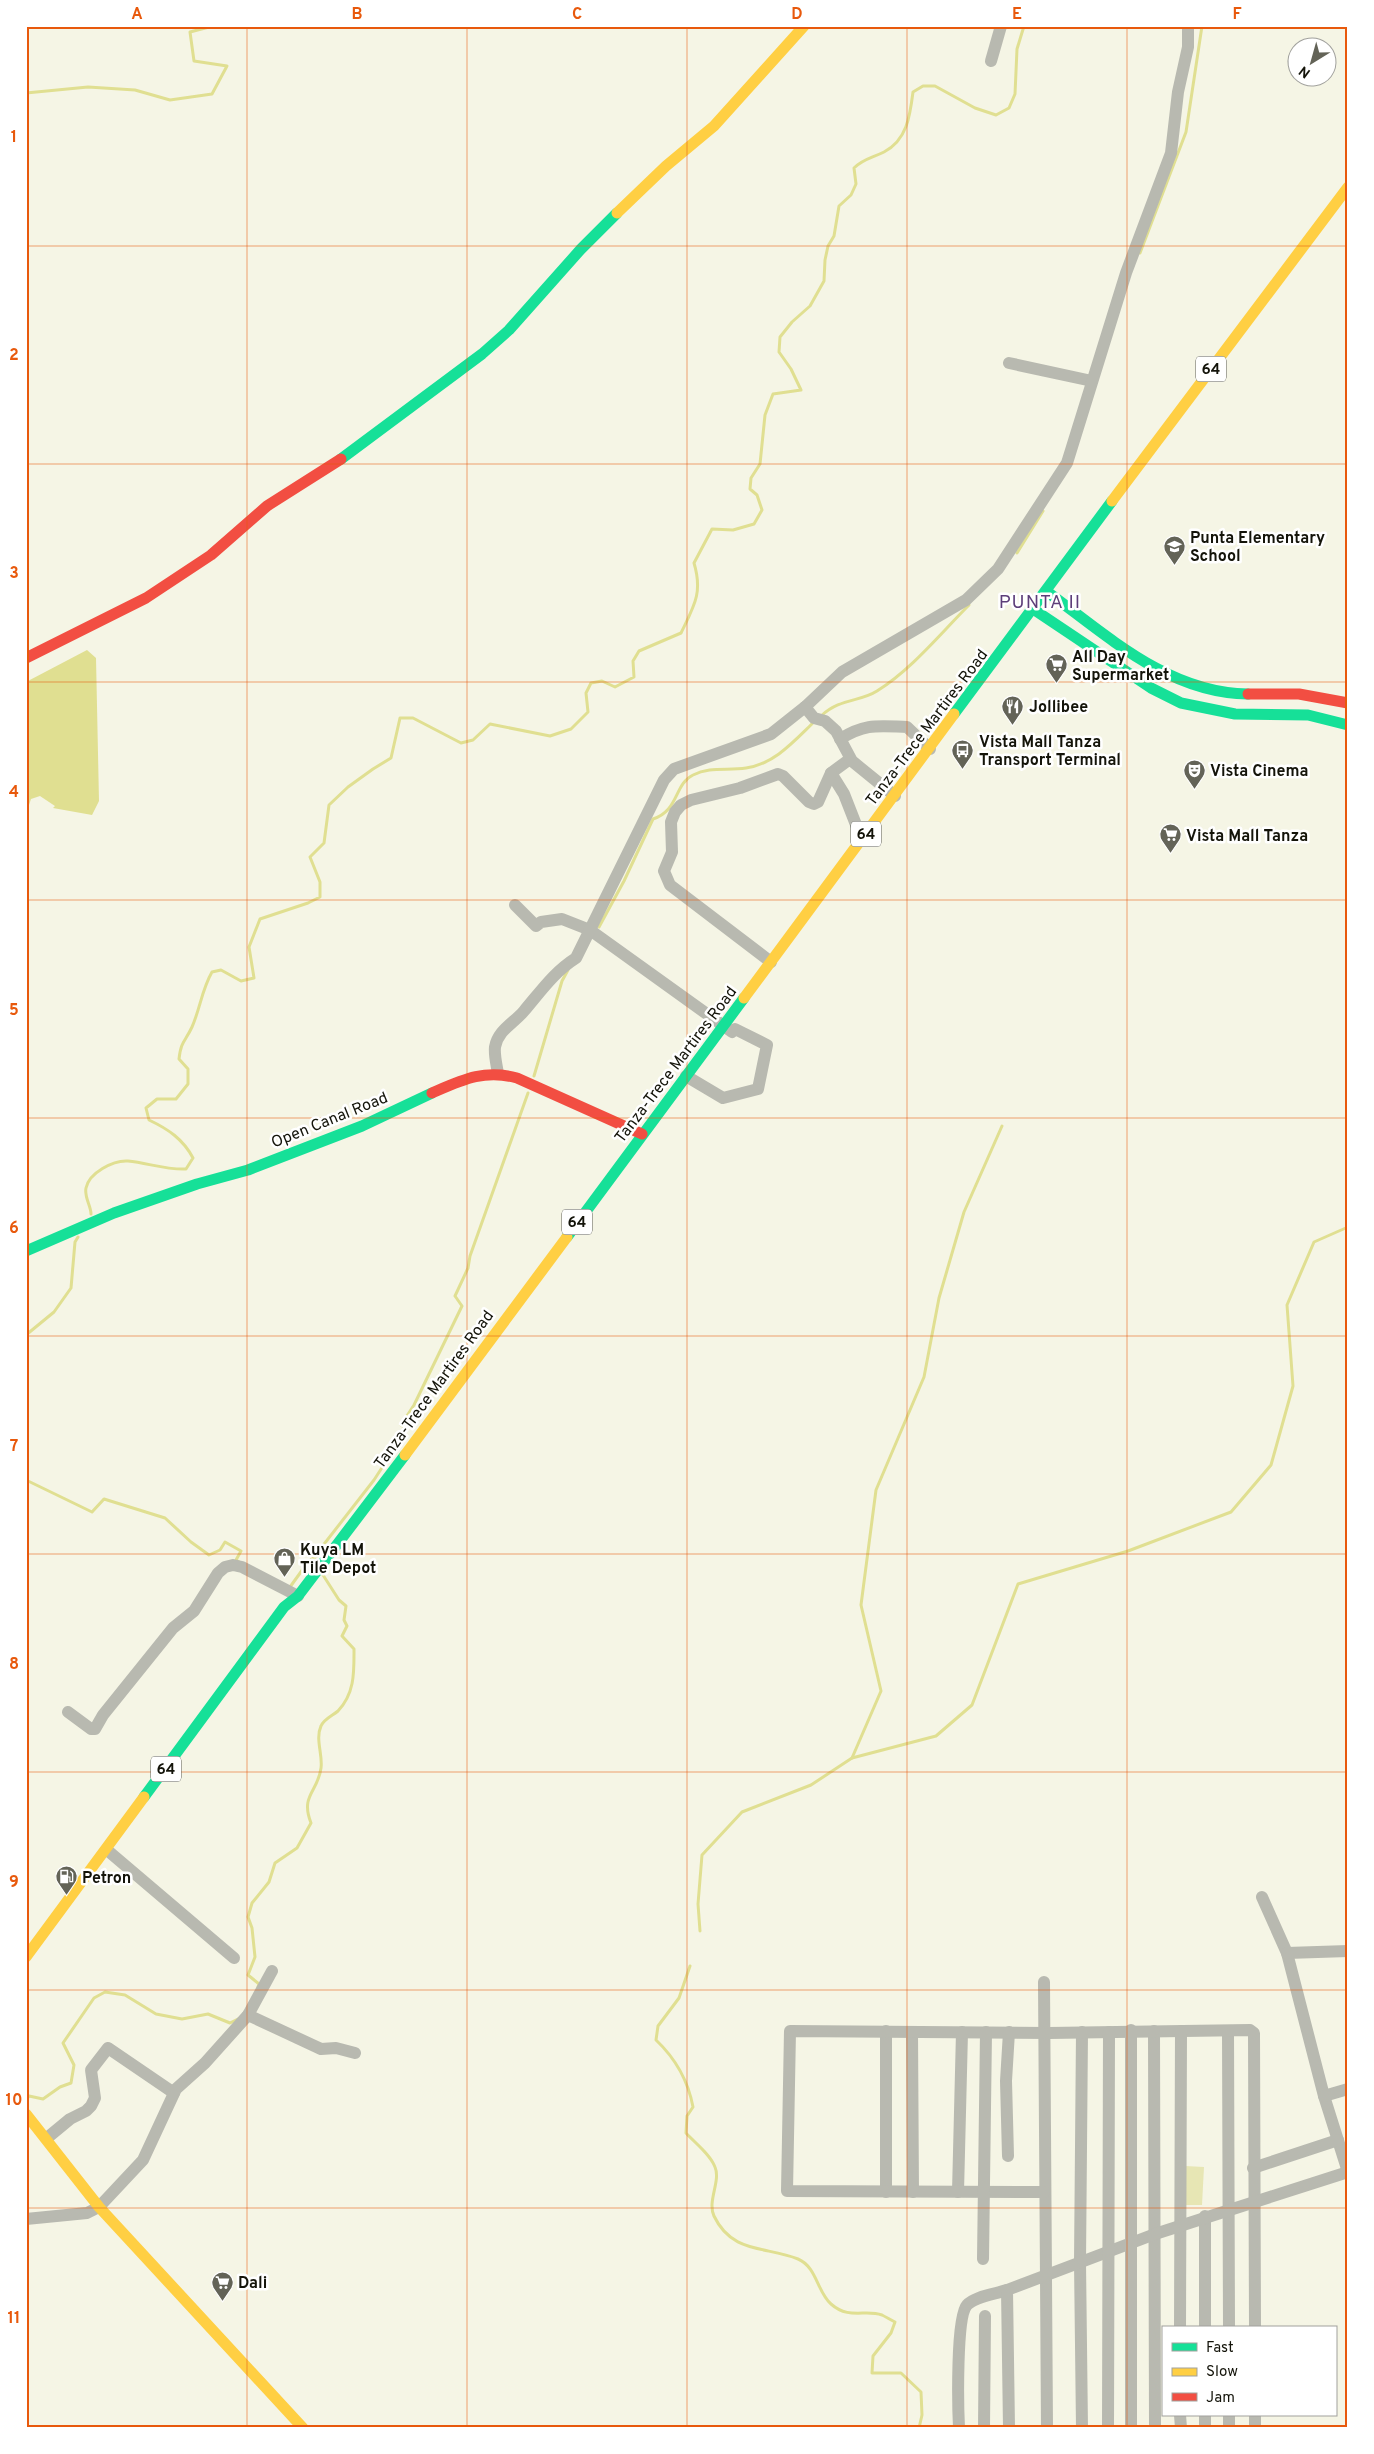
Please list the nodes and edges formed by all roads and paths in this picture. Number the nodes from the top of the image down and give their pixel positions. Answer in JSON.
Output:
{"nodes":[{"id":1,"x":804,"y":26,"type":"edge"},
{"id":2,"x":1001,"y":26,"type":"edge"},
{"id":3,"x":1188,"y":26,"type":"edge"},
{"id":4,"x":991,"y":61,"type":"dead end"},
{"id":5,"x":1348,"y":187,"type":"edge"},
{"id":6,"x":1008,"y":363,"type":"dead end"},
{"id":7,"x":1092,"y":381,"type":"junction"},
{"id":8,"x":1046,"y":591,"type":"junction"},
{"id":9,"x":1033,"y":609,"type":"junction"},
{"id":10,"x":26,"y":658,"type":"edge"},
{"id":11,"x":1348,"y":704,"type":"edge"},
{"id":12,"x":805,"y":707,"type":"junction"},
{"id":13,"x":1348,"y":725,"type":"edge"},
{"id":14,"x":840,"y":739,"type":"junction"},
{"id":15,"x":930,"y":749,"type":"junction"},
{"id":16,"x":850,"y":759,"type":"junction"},
{"id":17,"x":831,"y":773,"type":"junction"},
{"id":18,"x":894,"y":796,"type":"junction"},
{"id":19,"x":862,"y":840,"type":"junction"},
{"id":20,"x":515,"y":905,"type":"dead end"},
{"id":21,"x":590,"y":930,"type":"junction"},
{"id":22,"x":771,"y":962,"type":"junction"},
{"id":23,"x":724,"y":1026,"type":"junction"},
{"id":24,"x":498,"y":1074,"type":"junction"},
{"id":25,"x":686,"y":1076,"type":"junction"},
{"id":26,"x":642,"y":1134,"type":"junction"},
{"id":27,"x":26,"y":1251,"type":"edge"},
{"id":28,"x":298,"y":1596,"type":"junction"},
{"id":29,"x":68,"y":1712,"type":"dead end"},
{"id":30,"x":107,"y":1850,"type":"junction"},
{"id":31,"x":1262,"y":1897,"type":"dead end"},
{"id":32,"x":1348,"y":1951,"type":"edge"},
{"id":33,"x":1287,"y":1953,"type":"junction"},
{"id":34,"x":26,"y":1957,"type":"edge"},
{"id":35,"x":234,"y":1958,"type":"dead end"},
{"id":36,"x":272,"y":1971,"type":"dead end"},
{"id":37,"x":1044,"y":1982,"type":"dead end"},
{"id":38,"x":248,"y":2015,"type":"junction"},
{"id":39,"x":1132,"y":2030,"type":"junction"},
{"id":40,"x":1154,"y":2031,"type":"junction"},
{"id":41,"x":1180,"y":2031,"type":"junction"},
{"id":42,"x":1228,"y":2031,"type":"junction"},
{"id":43,"x":886,"y":2032,"type":"junction"},
{"id":44,"x":912,"y":2032,"type":"junction"},
{"id":45,"x":962,"y":2032,"type":"junction"},
{"id":46,"x":986,"y":2032,"type":"junction"},
{"id":47,"x":1008,"y":2032,"type":"junction"},
{"id":48,"x":1043,"y":2032,"type":"junction"},
{"id":49,"x":1082,"y":2032,"type":"junction"},
{"id":50,"x":1108,"y":2032,"type":"junction"},
{"id":51,"x":355,"y":2053,"type":"dead end"},
{"id":52,"x":1348,"y":2089,"type":"edge"},
{"id":53,"x":174,"y":2093,"type":"junction"},
{"id":54,"x":1324,"y":2096,"type":"junction"},
{"id":55,"x":26,"y":2114,"type":"edge"},
{"id":56,"x":46,"y":2138,"type":"junction"},
{"id":57,"x":1338,"y":2140,"type":"junction"},
{"id":58,"x":1008,"y":2156,"type":"dead end"},
{"id":59,"x":1253,"y":2168,"type":"junction"},
{"id":60,"x":1348,"y":2172,"type":"edge"},
{"id":61,"x":886,"y":2192,"type":"junction"},
{"id":62,"x":912,"y":2192,"type":"junction"},
{"id":63,"x":958,"y":2192,"type":"junction"},
{"id":64,"x":983,"y":2192,"type":"junction"},
{"id":65,"x":1044,"y":2192,"type":"junction"},
{"id":66,"x":1255,"y":2203,"type":"junction"},
{"id":67,"x":99,"y":2207,"type":"junction"},
{"id":68,"x":1228,"y":2210,"type":"junction"},
{"id":69,"x":1205,"y":2216,"type":"junction"},
{"id":70,"x":26,"y":2219,"type":"edge"},
{"id":71,"x":1179,"y":2225,"type":"junction"},
{"id":72,"x":1154,"y":2234,"type":"junction"},
{"id":73,"x":1132,"y":2242,"type":"junction"},
{"id":74,"x":1107,"y":2252,"type":"junction"},
{"id":75,"x":983,"y":2259,"type":"dead end"},
{"id":76,"x":1080,"y":2262,"type":"junction"},
{"id":77,"x":1044,"y":2276,"type":"junction"},
{"id":78,"x":1007,"y":2290,"type":"junction"},
{"id":79,"x":985,"y":2316,"type":"dead end"},
{"id":80,"x":1180,"y":2326,"type":"edge"},
{"id":81,"x":1205,"y":2326,"type":"edge"},
{"id":82,"x":1229,"y":2326,"type":"edge"},
{"id":83,"x":1255,"y":2326,"type":"edge"},
{"id":84,"x":303,"y":2428,"type":"edge"},
{"id":85,"x":959,"y":2428,"type":"edge"},
{"id":86,"x":984,"y":2428,"type":"edge"},
{"id":87,"x":1009,"y":2428,"type":"edge"},
{"id":88,"x":1047,"y":2428,"type":"edge"},
{"id":89,"x":1082,"y":2428,"type":"edge"},
{"id":90,"x":1108,"y":2428,"type":"edge"},
{"id":91,"x":1131,"y":2428,"type":"edge"},
{"id":92,"x":1155,"y":2428,"type":"edge"}],
"edges":[{"from":1,"to":10,"type":"main road"},
{"from":2,"to":4,"type":"street"},
{"from":3,"to":7,"type":"street"},
{"from":5,"to":8,"type":"main road","name":"Tanza-Trece Martires Road","number":"64"},
{"from":6,"to":7,"type":"street"},
{"from":7,"to":12,"type":"street"},
{"from":8,"to":9,"type":"main road","name":"Tanza-Trece Martires Road","number":"64"},
{"from":8,"to":11,"type":"main road"},
{"from":9,"to":13,"type":"main road"},
{"from":9,"to":15,"type":"main road","name":"Tanza-Trece Martires Road","number":"64"},
{"from":12,"to":14,"type":"street"},
{"from":12,"to":21,"type":"street"},
{"from":14,"to":15,"type":"street"},
{"from":14,"to":16,"type":"street"},
{"from":15,"to":18,"type":"main road","name":"Tanza-Trece Martires Road","number":"64"},
{"from":16,"to":17,"type":"street"},
{"from":16,"to":18,"type":"street"},
{"from":17,"to":19,"type":"street"},
{"from":17,"to":22,"type":"street"},
{"from":18,"to":19,"type":"main road","name":"Tanza-Trece Martires Road","number":"64"},
{"from":19,"to":22,"type":"main road","name":"Tanza-Trece Martires Road","number":"64"},
{"from":20,"to":21,"type":"street"},
{"from":21,"to":23,"type":"street"},
{"from":21,"to":24,"type":"street"},
{"from":22,"to":23,"type":"main road","name":"Tanza-Trece Martires Road","number":"64"},
{"from":23,"to":25,"type":"main road","name":"Tanza-Trece Martires Road","number":"64"},
{"from":23,"to":25,"type":"street"},
{"from":24,"to":26,"type":"main road","name":"Open Canal Road"},
{"from":24,"to":27,"type":"main road","name":"Open Canal Road"},
{"from":25,"to":26,"type":"main road","name":"Tanza-Trece Martires Road","number":"64"},
{"from":26,"to":28,"type":"main road","name":"Tanza-Trece Martires Road","number":"64"},
{"from":28,"to":29,"type":"street"},
{"from":28,"to":30,"type":"main road","name":"Tanza-Trece Martires Road","number":"64"},
{"from":30,"to":34,"type":"main road","name":"Tanza-Trece Martires Road","number":"64"},
{"from":30,"to":35,"type":"street"},
{"from":31,"to":33,"type":"street"},
{"from":32,"to":33,"type":"street"},
{"from":33,"to":54,"type":"street"},
{"from":36,"to":38,"type":"street"},
{"from":37,"to":48,"type":"street"},
{"from":38,"to":51,"type":"street"},
{"from":38,"to":53,"type":"street"},
{"from":39,"to":40,"type":"street"},
{"from":39,"to":50,"type":"street"},
{"from":39,"to":73,"type":"street"},
{"from":40,"to":41,"type":"street"},
{"from":40,"to":72,"type":"street"},
{"from":41,"to":42,"type":"street"},
{"from":41,"to":71,"type":"street"},
{"from":42,"to":59,"type":"street"},
{"from":42,"to":68,"type":"street"},
{"from":43,"to":44,"type":"street"},
{"from":43,"to":61,"type":"street"},
{"from":43,"to":61,"type":"street"},
{"from":44,"to":45,"type":"street"},
{"from":44,"to":62,"type":"street"},
{"from":45,"to":46,"type":"street"},
{"from":45,"to":63,"type":"street"},
{"from":46,"to":47,"type":"street"},
{"from":46,"to":64,"type":"street"},
{"from":47,"to":48,"type":"street"},
{"from":47,"to":58,"type":"street"},
{"from":48,"to":49,"type":"street"},
{"from":48,"to":65,"type":"street"},
{"from":49,"to":50,"type":"street"},
{"from":49,"to":76,"type":"street"},
{"from":50,"to":74,"type":"street"},
{"from":52,"to":54,"type":"street"},
{"from":53,"to":56,"type":"street"},
{"from":53,"to":67,"type":"street"},
{"from":54,"to":57,"type":"street"},
{"from":55,"to":56,"type":"main road"},
{"from":56,"to":67,"type":"main road"},
{"from":57,"to":59,"type":"street"},
{"from":57,"to":60,"type":"street"},
{"from":59,"to":66,"type":"street"},
{"from":60,"to":66,"type":"street"},
{"from":61,"to":62,"type":"street"},
{"from":62,"to":63,"type":"street"},
{"from":63,"to":64,"type":"street"},
{"from":64,"to":65,"type":"street"},
{"from":64,"to":75,"type":"street"},
{"from":65,"to":77,"type":"street"},
{"from":66,"to":68,"type":"street"},
{"from":66,"to":83,"type":"street"},
{"from":67,"to":70,"type":"street"},
{"from":67,"to":84,"type":"main road"},
{"from":68,"to":69,"type":"street"},
{"from":68,"to":82,"type":"street"},
{"from":69,"to":71,"type":"street"},
{"from":69,"to":81,"type":"street"},
{"from":71,"to":72,"type":"street"},
{"from":71,"to":80,"type":"street"},
{"from":72,"to":73,"type":"street"},
{"from":72,"to":92,"type":"street"},
{"from":73,"to":74,"type":"street"},
{"from":73,"to":91,"type":"street"},
{"from":74,"to":76,"type":"street"},
{"from":74,"to":90,"type":"street"},
{"from":76,"to":77,"type":"street"},
{"from":76,"to":89,"type":"street"},
{"from":77,"to":78,"type":"street"},
{"from":77,"to":88,"type":"street"},
{"from":78,"to":85,"type":"street"},
{"from":78,"to":87,"type":"street"},
{"from":79,"to":86,"type":"street"}]}
